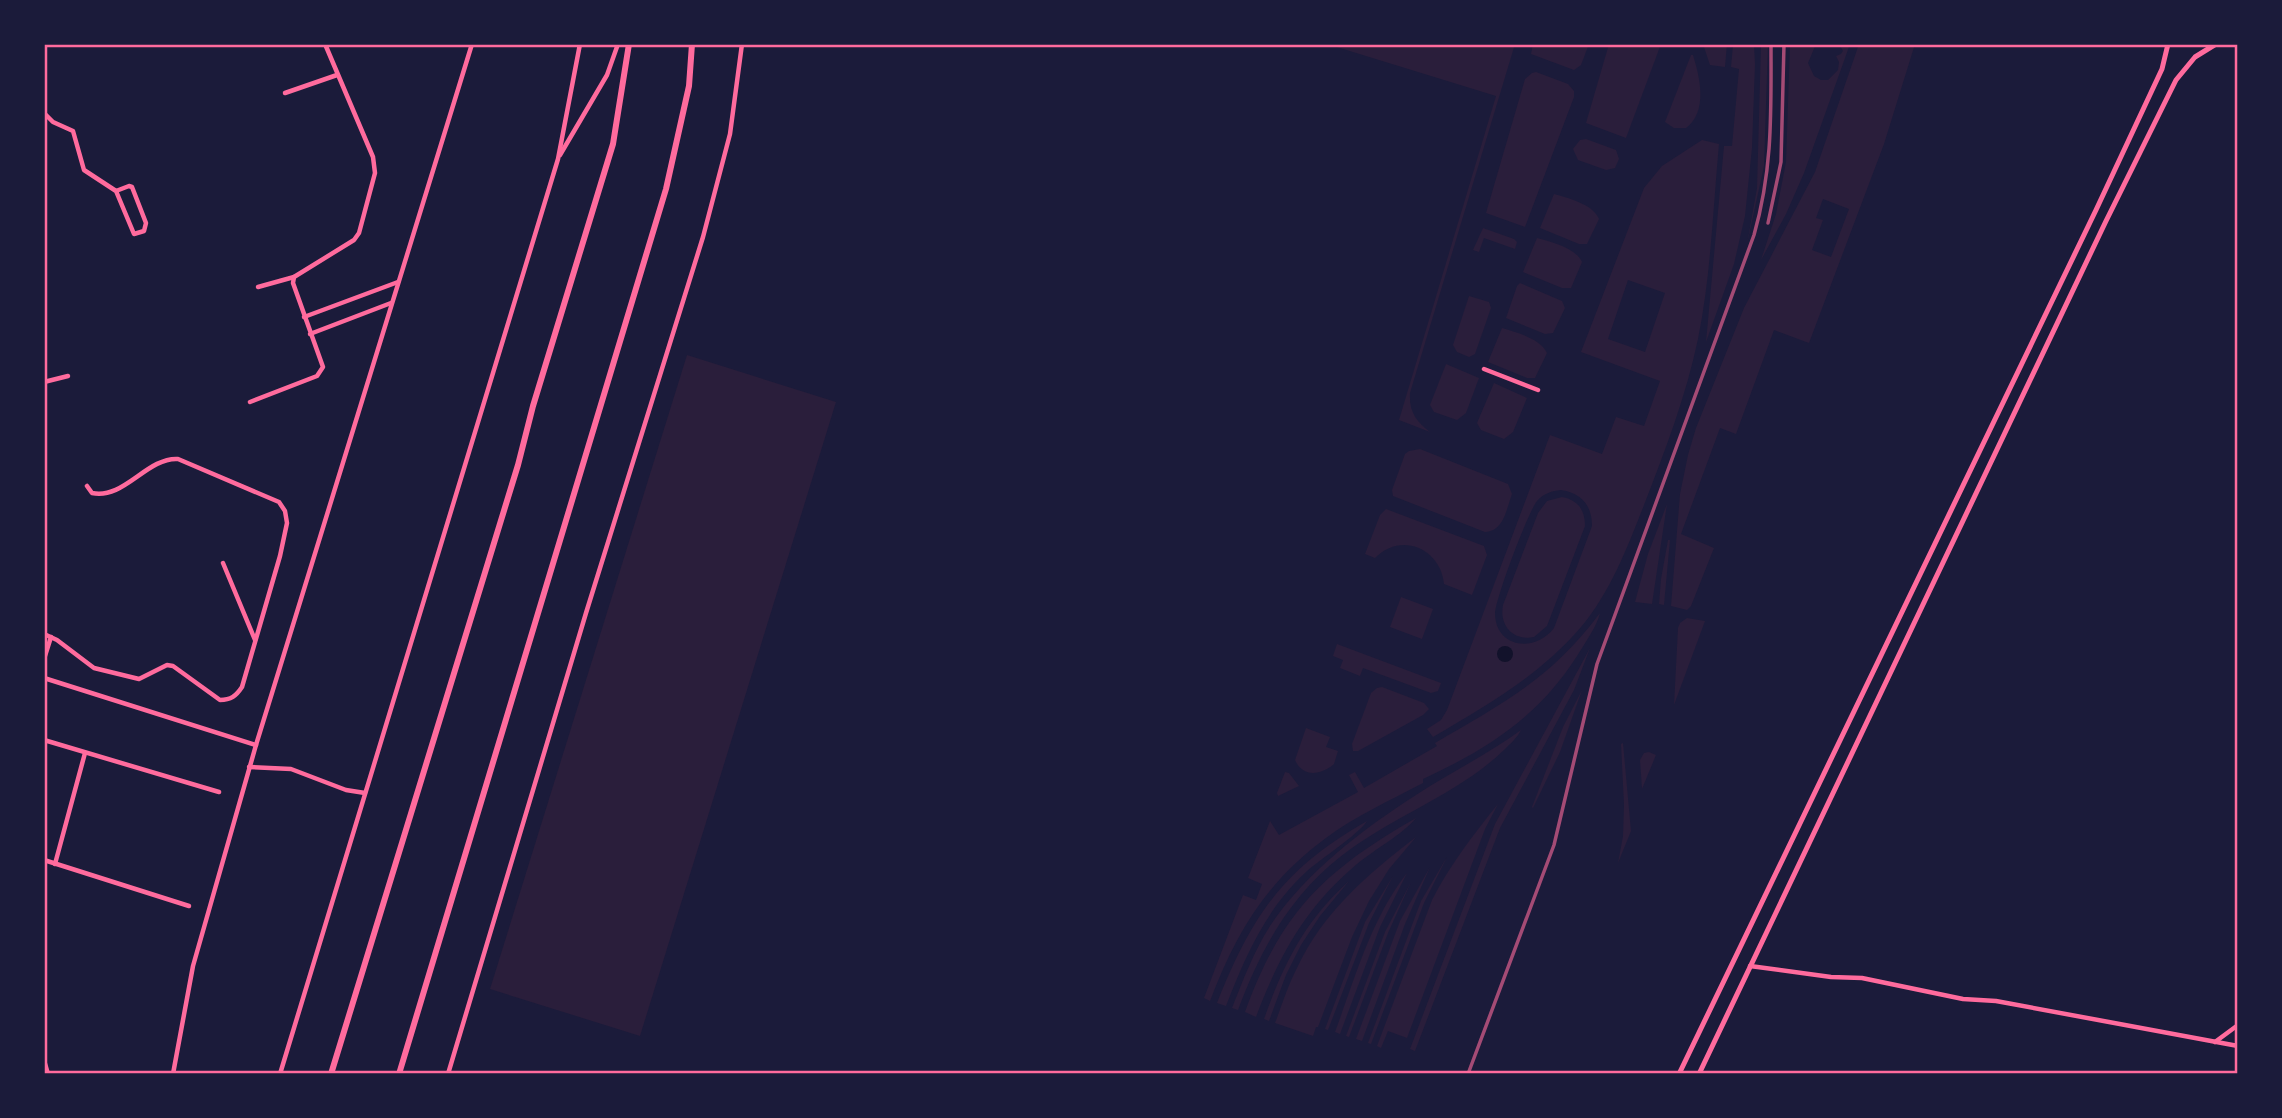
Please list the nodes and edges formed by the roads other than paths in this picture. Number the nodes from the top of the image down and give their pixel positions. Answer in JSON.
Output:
{"nodes":[{"id":1,"x":325,"y":44,"type":"edge"},
{"id":2,"x":472,"y":44,"type":"edge"},
{"id":3,"x":580,"y":44,"type":"edge"},
{"id":4,"x":618,"y":44,"type":"edge"},
{"id":5,"x":629,"y":44,"type":"edge"},
{"id":6,"x":692,"y":44,"type":"edge"},
{"id":7,"x":742,"y":44,"type":"edge"},
{"id":8,"x":2168,"y":44,"type":"edge"},
{"id":9,"x":2216,"y":44,"type":"edge"},
{"id":10,"x":337,"y":74,"type":"junction"},
{"id":11,"x":285,"y":93,"type":"dead end"},
{"id":12,"x":44,"y":113,"type":"edge"},
{"id":13,"x":558,"y":159,"type":"junction"},
{"id":14,"x":116,"y":191,"type":"junction"},
{"id":15,"x":294,"y":277,"type":"junction"},
{"id":16,"x":398,"y":282,"type":"junction"},
{"id":17,"x":258,"y":287,"type":"dead end"},
{"id":18,"x":391,"y":303,"type":"junction"},
{"id":19,"x":304,"y":317,"type":"junction"},
{"id":20,"x":310,"y":334,"type":"junction"},
{"id":21,"x":1484,"y":369,"type":"dead end"},
{"id":22,"x":68,"y":376,"type":"dead end"},
{"id":23,"x":44,"y":382,"type":"edge"},
{"id":24,"x":1538,"y":390,"type":"dead end"},
{"id":25,"x":250,"y":402,"type":"dead end"},
{"id":26,"x":87,"y":486,"type":"dead end"},
{"id":27,"x":223,"y":563,"type":"dead end"},
{"id":28,"x":44,"y":634,"type":"edge"},
{"id":29,"x":51,"y":637,"type":"junction"},
{"id":30,"x":256,"y":640,"type":"junction"},
{"id":31,"x":44,"y":659,"type":"edge"},
{"id":32,"x":44,"y":678,"type":"edge"},
{"id":33,"x":44,"y":740,"type":"edge"},
{"id":34,"x":256,"y":745,"type":"junction"},
{"id":35,"x":85,"y":752,"type":"junction"},
{"id":36,"x":250,"y":767,"type":"junction"},
{"id":37,"x":219,"y":792,"type":"dead end"},
{"id":38,"x":365,"y":793,"type":"junction"},
{"id":39,"x":44,"y":860,"type":"edge"},
{"id":40,"x":55,"y":864,"type":"junction"},
{"id":41,"x":189,"y":906,"type":"dead end"},
{"id":42,"x":1750,"y":966,"type":"junction"},
{"id":43,"x":2238,"y":1026,"type":"edge"},
{"id":44,"x":2215,"y":1042,"type":"junction"},
{"id":45,"x":2238,"y":1046,"type":"edge"},
{"id":46,"x":44,"y":1060,"type":"edge"},
{"id":47,"x":48,"y":1074,"type":"edge"},
{"id":48,"x":173,"y":1074,"type":"edge"},
{"id":49,"x":280,"y":1074,"type":"edge"},
{"id":50,"x":331,"y":1074,"type":"edge"},
{"id":51,"x":399,"y":1074,"type":"edge"},
{"id":52,"x":448,"y":1074,"type":"edge"},
{"id":53,"x":1679,"y":1074,"type":"edge"},
{"id":54,"x":1699,"y":1074,"type":"edge"}],
"edges":[{"from":1,"to":10,"type":"street"},
{"from":2,"to":16,"type":"street"},
{"from":3,"to":13,"type":"street"},
{"from":4,"to":13,"type":"street"},
{"from":5,"to":50,"type":"main road"},
{"from":6,"to":51,"type":"main road"},
{"from":7,"to":52,"type":"street"},
{"from":8,"to":53,"type":"street"},
{"from":9,"to":42,"type":"street"},
{"from":10,"to":11,"type":"street"},
{"from":10,"to":15,"type":"street"},
{"from":12,"to":14,"type":"street"},
{"from":13,"to":38,"type":"street"},
{"from":14,"to":14,"type":"street"},
{"from":15,"to":17,"type":"street"},
{"from":15,"to":19,"type":"street"},
{"from":16,"to":18,"type":"street"},
{"from":16,"to":19,"type":"street"},
{"from":18,"to":20,"type":"street"},
{"from":18,"to":34,"type":"street"},
{"from":19,"to":20,"type":"street"},
{"from":20,"to":25,"type":"street"},
{"from":21,"to":24,"type":"street"},
{"from":22,"to":23,"type":"street"},
{"from":26,"to":30,"type":"street"},
{"from":27,"to":30,"type":"street"},
{"from":28,"to":29,"type":"street"},
{"from":29,"to":30,"type":"street"},
{"from":29,"to":31,"type":"street"},
{"from":32,"to":34,"type":"street"},
{"from":33,"to":35,"type":"street"},
{"from":34,"to":36,"type":"street"},
{"from":35,"to":37,"type":"street"},
{"from":35,"to":40,"type":"street"},
{"from":36,"to":38,"type":"street"},
{"from":36,"to":48,"type":"street"},
{"from":38,"to":49,"type":"street"},
{"from":39,"to":40,"type":"street"},
{"from":40,"to":41,"type":"street"},
{"from":42,"to":44,"type":"street"},
{"from":42,"to":54,"type":"street"},
{"from":43,"to":44,"type":"street"},
{"from":44,"to":45,"type":"street"},
{"from":46,"to":47,"type":"street"}]}
